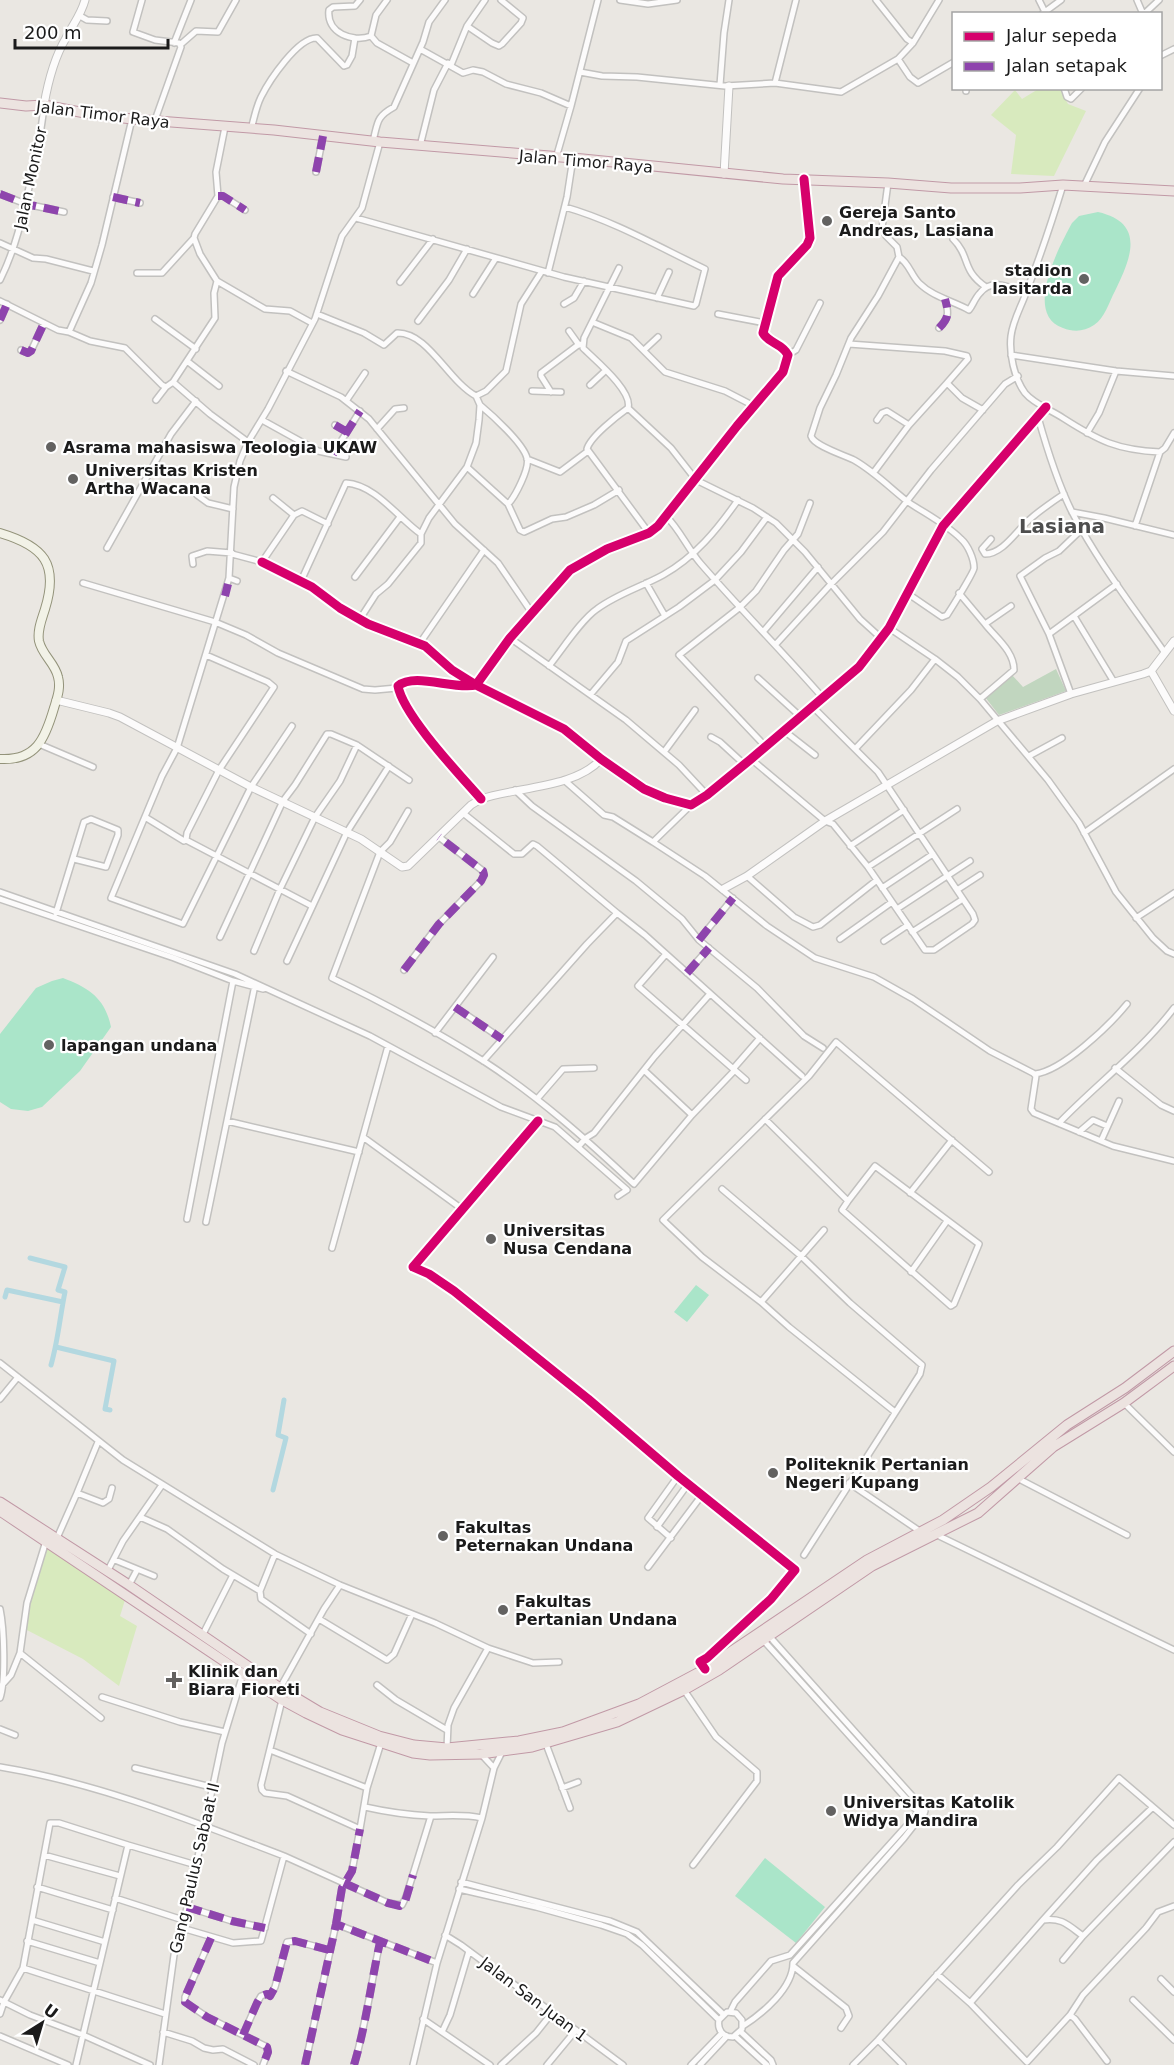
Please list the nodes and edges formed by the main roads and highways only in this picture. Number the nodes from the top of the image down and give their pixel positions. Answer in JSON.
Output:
{"nodes":[{"id":1,"x":0,"y":103,"type":"edge"},
{"id":2,"x":1174,"y":191,"type":"edge"},
{"id":3,"x":0,"y":532,"type":"edge"},
{"id":4,"x":0,"y":759,"type":"edge"},
{"id":5,"x":1174,"y":1351,"type":"edge"},
{"id":6,"x":1174,"y":1366,"type":"edge"},
{"id":7,"x":971,"y":1501,"type":"junction"},
{"id":8,"x":0,"y":1502,"type":"edge"},
{"id":9,"x":0,"y":1511,"type":"edge"},
{"id":10,"x":978,"y":1513,"type":"junction"},
{"id":11,"x":220,"y":1653,"type":"junction"},
{"id":12,"x":682,"y":1687,"type":"junction"},
{"id":13,"x":564,"y":1735,"type":"junction"}],
"edges":[{"from":1,"to":2,"type":"highway","name":"Jalan Timor Raya"},
{"from":3,"to":4,"type":"main road"},
{"from":5,"to":7,"type":"highway"},
{"from":6,"to":10,"type":"highway"},
{"from":7,"to":10,"type":"highway"},
{"from":7,"to":12,"type":"highway"},
{"from":8,"to":11,"type":"highway"},
{"from":9,"to":11,"type":"highway"},
{"from":10,"to":12,"type":"highway"},
{"from":11,"to":13,"type":"highway"},
{"from":11,"to":13,"type":"highway"},
{"from":12,"to":13,"type":"highway"}]}
